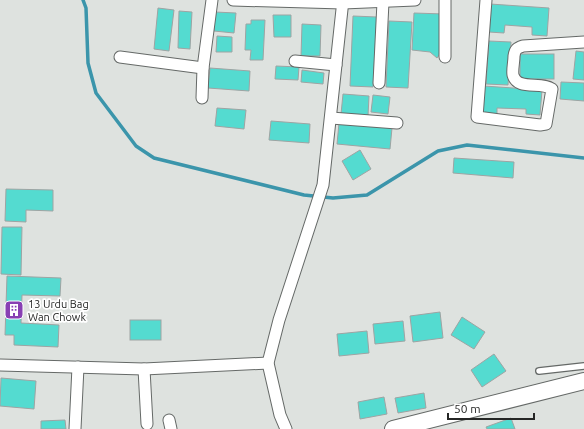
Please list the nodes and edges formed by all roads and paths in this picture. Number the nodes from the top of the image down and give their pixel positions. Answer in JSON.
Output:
{"nodes":[{"id":1,"x":212,"y":0,"type":"edge"},
{"id":2,"x":233,"y":0,"type":"edge"},
{"id":3,"x":415,"y":0,"type":"edge"},
{"id":4,"x":445,"y":0,"type":"edge"},
{"id":5,"x":486,"y":0,"type":"edge"},
{"id":6,"x":343,"y":2,"type":"edge"},
{"id":7,"x":383,"y":2,"type":"junction"},
{"id":8,"x":584,"y":42,"type":"edge"},
{"id":9,"x":445,"y":57,"type":"dead end"},
{"id":10,"x":120,"y":58,"type":"dead end"},
{"id":11,"x":295,"y":61,"type":"dead end"},
{"id":12,"x":336,"y":65,"type":"junction"},
{"id":13,"x":203,"y":68,"type":"junction"},
{"id":14,"x":379,"y":82,"type":"dead end"},
{"id":15,"x":202,"y":98,"type":"dead end"},
{"id":16,"x":331,"y":118,"type":"junction"},
{"id":17,"x":397,"y":123,"type":"dead end"},
{"id":18,"x":268,"y":363,"type":"junction"},
{"id":19,"x":0,"y":364,"type":"edge"},
{"id":20,"x":584,"y":366,"type":"edge"},
{"id":21,"x":78,"y":367,"type":"junction"},
{"id":22,"x":144,"y":368,"type":"junction"},
{"id":23,"x":538,"y":371,"type":"dead end"},
{"id":24,"x":584,"y":381,"type":"edge"},
{"id":25,"x":147,"y":424,"type":"dead end"},
{"id":26,"x":75,"y":429,"type":"edge"},
{"id":27,"x":286,"y":429,"type":"edge"},
{"id":28,"x":393,"y":429,"type":"edge"}],
"edges":[{"from":1,"to":13,"type":"street"},
{"from":2,"to":6,"type":"street"},
{"from":3,"to":7,"type":"street"},
{"from":4,"to":9,"type":"street"},
{"from":5,"to":8,"type":"street"},
{"from":6,"to":7,"type":"street"},
{"from":6,"to":12,"type":"street"},
{"from":7,"to":14,"type":"street"},
{"from":10,"to":13,"type":"street"},
{"from":11,"to":12,"type":"street"},
{"from":12,"to":16,"type":"street"},
{"from":13,"to":15,"type":"street"},
{"from":16,"to":17,"type":"street"},
{"from":16,"to":18,"type":"street"},
{"from":18,"to":22,"type":"street"},
{"from":18,"to":27,"type":"street"},
{"from":19,"to":21,"type":"street"},
{"from":20,"to":23,"type":"lane"},
{"from":21,"to":22,"type":"street"},
{"from":21,"to":26,"type":"street"},
{"from":22,"to":25,"type":"street"},
{"from":24,"to":28,"type":"street"}]}
